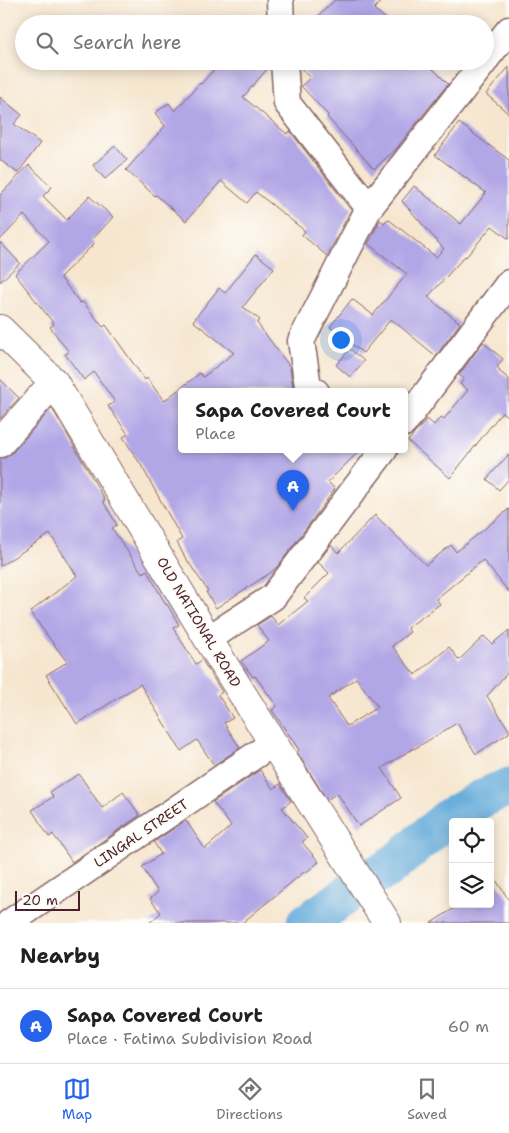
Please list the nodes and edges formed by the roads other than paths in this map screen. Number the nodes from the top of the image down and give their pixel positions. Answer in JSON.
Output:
{"nodes":[{"id":1,"x":280,"y":0,"type":"edge"},
{"id":2,"x":281,"y":15,"type":"edge"},
{"id":3,"x":509,"y":30,"type":"edge"},
{"id":4,"x":494,"y":49,"type":"edge"},
{"id":5,"x":285,"y":70,"type":"edge"},
{"id":6,"x":478,"y":70,"type":"edge"},
{"id":7,"x":369,"y":208,"type":"junction"},
{"id":8,"x":509,"y":283,"type":"edge"},
{"id":9,"x":0,"y":329,"type":"edge"},
{"id":10,"x":54,"y":382,"type":"junction"},
{"id":11,"x":311,"y":388,"type":"edge"},
{"id":12,"x":408,"y":418,"type":"edge"},
{"id":13,"x":0,"y":443,"type":"edge"},
{"id":14,"x":382,"y":453,"type":"edge"},
{"id":15,"x":208,"y":639,"type":"junction"},
{"id":16,"x":273,"y":743,"type":"junction"},
{"id":17,"x":9,"y":923,"type":"edge"},
{"id":18,"x":386,"y":923,"type":"edge"}],
"edges":[{"from":1,"to":2,"type":"street"},
{"from":3,"to":4,"type":"street"},
{"from":5,"to":7,"type":"street"},
{"from":6,"to":7,"type":"street"},
{"from":7,"to":11,"type":"street"},
{"from":8,"to":12,"type":"street"},
{"from":9,"to":10,"type":"main road","name":"OLD NATIONAL ROAD"},
{"from":10,"to":13,"type":"main road"},
{"from":10,"to":15,"type":"main road","name":"OLD NATIONAL ROAD"},
{"from":14,"to":15,"type":"street"},
{"from":15,"to":16,"type":"main road","name":"OLD NATIONAL ROAD"},
{"from":16,"to":17,"type":"street","name":"LINGAL STREET"},
{"from":16,"to":18,"type":"main road","name":"OLD NATIONAL ROAD"}]}
